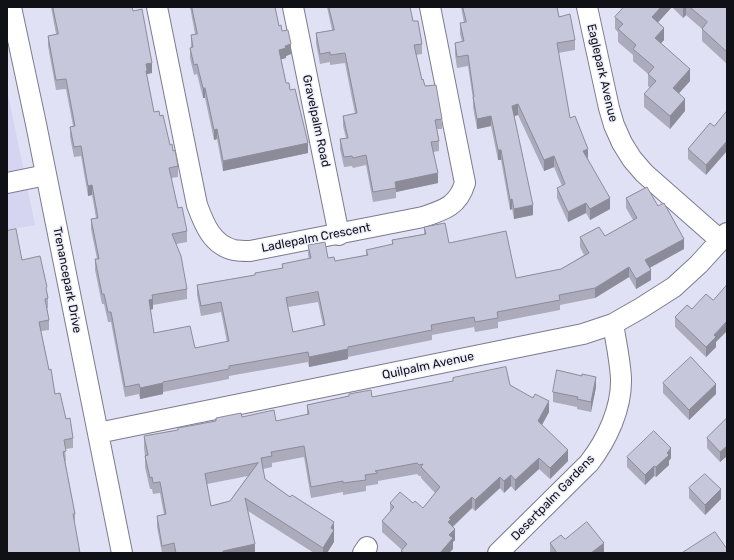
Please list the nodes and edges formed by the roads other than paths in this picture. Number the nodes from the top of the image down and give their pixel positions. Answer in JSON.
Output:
{"nodes":[{"id":1,"x":11,"y":7,"type":"edge"},
{"id":2,"x":157,"y":7,"type":"edge"},
{"id":3,"x":292,"y":7,"type":"edge"},
{"id":4,"x":430,"y":7,"type":"edge"},
{"id":5,"x":587,"y":7,"type":"edge"},
{"id":6,"x":46,"y":175,"type":"junction"},
{"id":7,"x":7,"y":183,"type":"edge"},
{"id":8,"x":339,"y":235,"type":"junction"},
{"id":9,"x":724,"y":237,"type":"edge"},
{"id":10,"x":613,"y":324,"type":"junction"},
{"id":11,"x":98,"y":433,"type":"junction"},
{"id":12,"x":122,"y":553,"type":"edge"},
{"id":13,"x":498,"y":553,"type":"edge"}],
"edges":[{"from":1,"to":6,"type":"street","name":"Trenancepark Drive"},
{"from":2,"to":8,"type":"street","name":"Ladlepalm Crescent"},
{"from":3,"to":8,"type":"street","name":"Gravelpalm Road"},
{"from":4,"to":8,"type":"street","name":"Ladlepalm Crescent"},
{"from":5,"to":9,"type":"street","name":"Eaglepark Avenue"},
{"from":6,"to":7,"type":"street"},
{"from":6,"to":11,"type":"street","name":"Trenancepark Drive"},
{"from":9,"to":10,"type":"street","name":"Quilpalm Avenue"},
{"from":10,"to":11,"type":"street","name":"Quilpalm Avenue"},
{"from":10,"to":13,"type":"street","name":"Desertpalm Gardens"},
{"from":11,"to":12,"type":"street","name":"Trenancepark Drive"}]}
